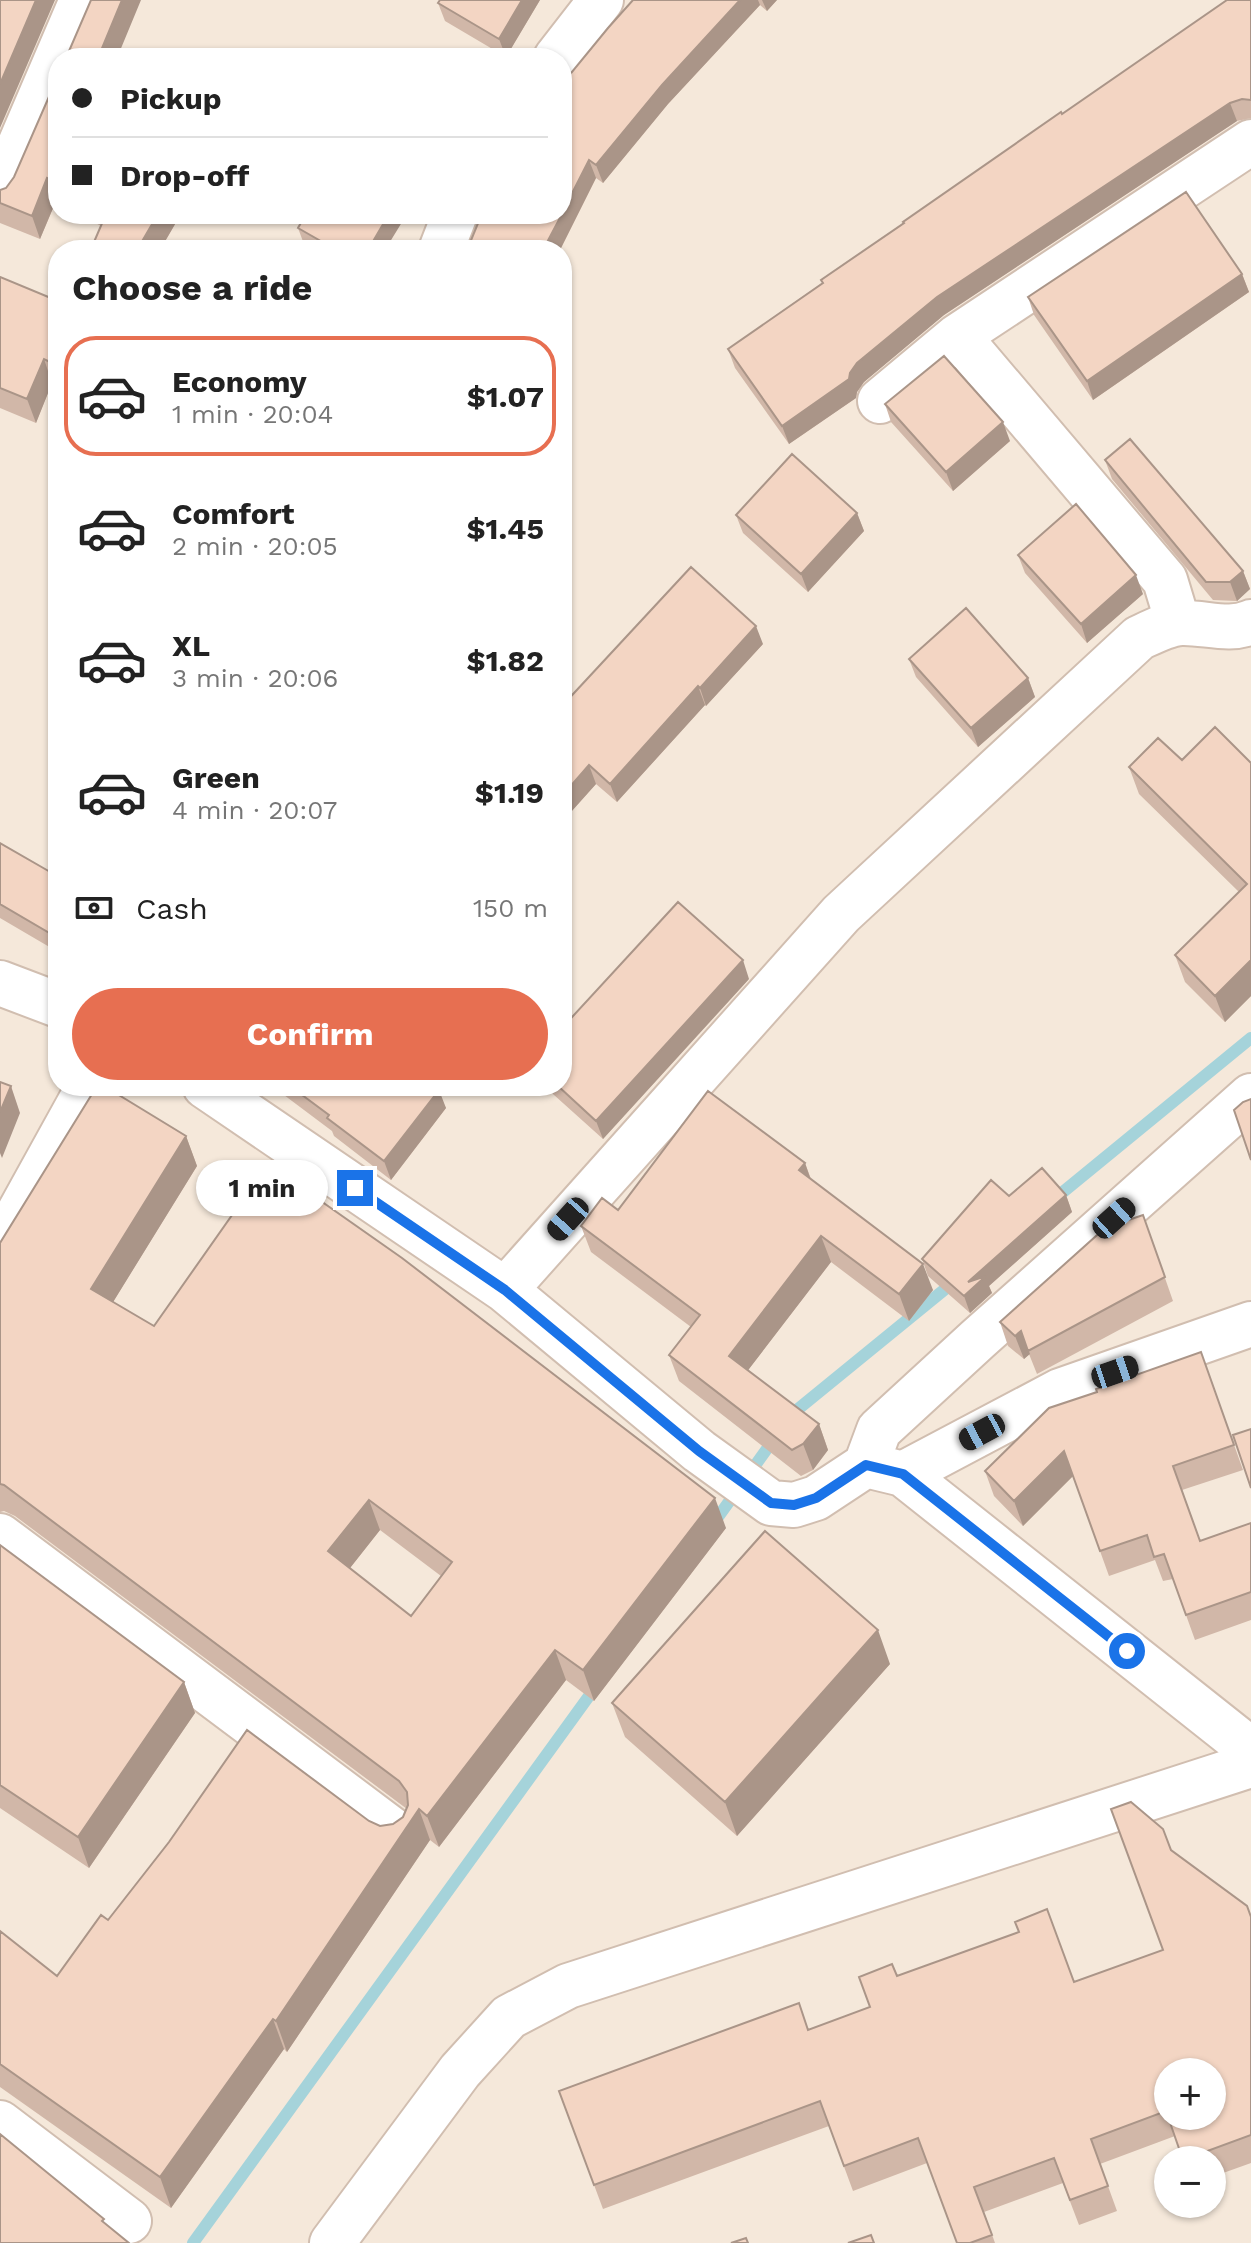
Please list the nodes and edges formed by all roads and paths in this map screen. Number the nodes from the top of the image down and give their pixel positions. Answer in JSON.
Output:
{"nodes":[{"id":1,"x":82,"y":0,"type":"edge"},
{"id":2,"x":601,"y":0,"type":"edge"},
{"id":3,"x":61,"y":48,"type":"edge"},
{"id":4,"x":564,"y":48,"type":"edge"},
{"id":5,"x":48,"y":79,"type":"edge"},
{"id":6,"x":1251,"y":142,"type":"edge"},
{"id":7,"x":0,"y":191,"type":"edge"},
{"id":8,"x":958,"y":336,"type":"junction"},
{"id":9,"x":880,"y":401,"type":"dead end"},
{"id":10,"x":1251,"y":622,"type":"edge"},
{"id":11,"x":1178,"y":623,"type":"junction"},
{"id":12,"x":0,"y":983,"type":"edge"},
{"id":13,"x":48,"y":1001,"type":"edge"},
{"id":14,"x":83,"y":1096,"type":"edge"},
{"id":15,"x":220,"y":1096,"type":"edge"},
{"id":16,"x":1251,"y":1096,"type":"edge"},
{"id":17,"x":0,"y":1247,"type":"edge"},
{"id":18,"x":505,"y":1290,"type":"junction"},
{"id":19,"x":1251,"y":1324,"type":"edge"},
{"id":20,"x":884,"y":1469,"type":"junction"},
{"id":21,"x":0,"y":1536,"type":"edge"},
{"id":22,"x":1251,"y":1750,"type":"edge"},
{"id":23,"x":1251,"y":1765,"type":"edge"},
{"id":24,"x":395,"y":1832,"type":"edge"},
{"id":25,"x":0,"y":2123,"type":"edge"},
{"id":26,"x":129,"y":2221,"type":"dead end"},
{"id":27,"x":332,"y":2243,"type":"edge"}],
"edges":[{"from":1,"to":3,"type":"street"},
{"from":2,"to":4,"type":"street"},
{"from":5,"to":7,"type":"street"},
{"from":6,"to":8,"type":"street"},
{"from":8,"to":9,"type":"street"},
{"from":8,"to":11,"type":"street"},
{"from":10,"to":11,"type":"street"},
{"from":11,"to":18,"type":"street"},
{"from":12,"to":13,"type":"street"},
{"from":14,"to":17,"type":"street"},
{"from":15,"to":18,"type":"street"},
{"from":16,"to":20,"type":"street"},
{"from":18,"to":20,"type":"street"},
{"from":19,"to":20,"type":"street"},
{"from":20,"to":22,"type":"street"},
{"from":21,"to":24,"type":"street"},
{"from":23,"to":27,"type":"street"},
{"from":25,"to":26,"type":"street"}]}
